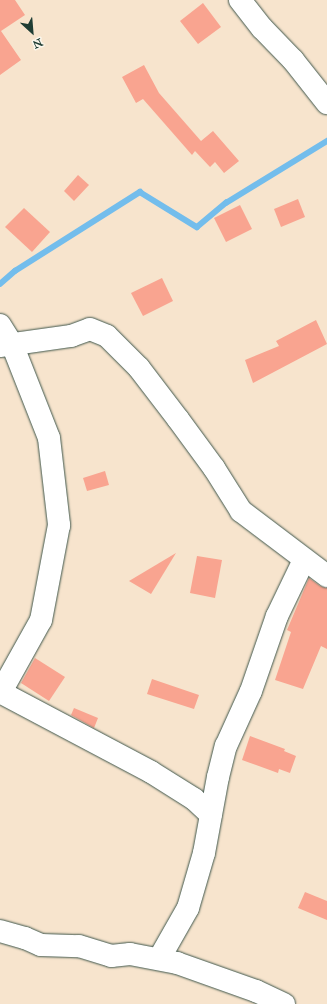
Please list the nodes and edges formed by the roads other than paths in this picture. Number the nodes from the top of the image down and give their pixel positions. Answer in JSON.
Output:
{"nodes":[{"id":1,"x":240,"y":0,"type":"edge"},
{"id":2,"x":327,"y":103,"type":"edge"},
{"id":3,"x":0,"y":325,"type":"edge"},
{"id":4,"x":6,"y":345,"type":"edge"},
{"id":5,"x":304,"y":560,"type":"junction"},
{"id":6,"x":327,"y":576,"type":"edge"},
{"id":7,"x":0,"y":692,"type":"edge"},
{"id":8,"x":211,"y":815,"type":"junction"},
{"id":9,"x":0,"y":931,"type":"edge"},
{"id":10,"x":159,"y":959,"type":"junction"},
{"id":11,"x":284,"y":1004,"type":"edge"}],
"edges":[{"from":1,"to":2,"type":"street"},
{"from":3,"to":4,"type":"street"},
{"from":4,"to":5,"type":"street"},
{"from":4,"to":7,"type":"street"},
{"from":5,"to":6,"type":"street"},
{"from":5,"to":8,"type":"street"},
{"from":7,"to":8,"type":"street"},
{"from":8,"to":10,"type":"street"},
{"from":9,"to":10,"type":"street"},
{"from":10,"to":11,"type":"street"}]}
